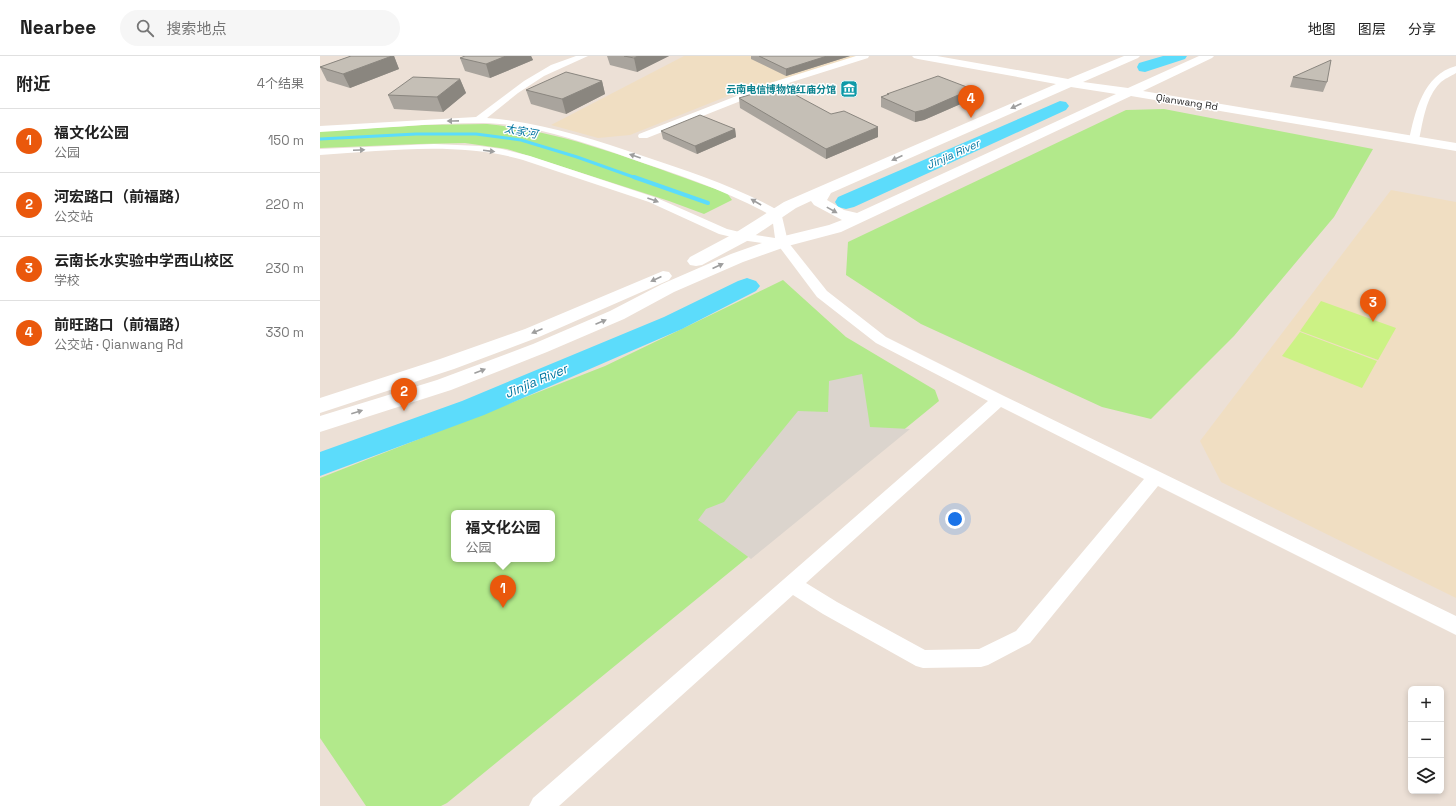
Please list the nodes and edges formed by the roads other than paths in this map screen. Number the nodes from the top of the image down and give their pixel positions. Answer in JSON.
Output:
{"nodes":[{"id":1,"x":584,"y":56,"type":"edge"},
{"id":2,"x":865,"y":56,"type":"edge"},
{"id":3,"x":918,"y":56,"type":"edge"},
{"id":4,"x":938,"y":56,"type":"edge"},
{"id":5,"x":1208,"y":56,"type":"edge"},
{"id":6,"x":1129,"y":62,"type":"edge"},
{"id":7,"x":1058,"y":68,"type":"dead end"},
{"id":8,"x":1456,"y":69,"type":"edge"},
{"id":9,"x":1020,"y":71,"type":"junction"},
{"id":10,"x":1150,"y":72,"type":"dead end"},
{"id":11,"x":1172,"y":72,"type":"junction"},
{"id":12,"x":1070,"y":82,"type":"junction"},
{"id":13,"x":1132,"y":91,"type":"junction"},
{"id":14,"x":478,"y":121,"type":"junction"},
{"id":15,"x":320,"y":129,"type":"edge"},
{"id":16,"x":643,"y":136,"type":"dead end"},
{"id":17,"x":1414,"y":137,"type":"junction"},
{"id":18,"x":1456,"y":142,"type":"edge"},
{"id":19,"x":1456,"y":147,"type":"edge"},
{"id":20,"x":320,"y":152,"type":"edge"},
{"id":21,"x":825,"y":190,"type":"junction"},
{"id":22,"x":777,"y":214,"type":"junction"},
{"id":23,"x":860,"y":218,"type":"junction"},
{"id":24,"x":741,"y":238,"type":"junction"},
{"id":25,"x":782,"y":242,"type":"junction"},
{"id":26,"x":999,"y":400,"type":"junction"},
{"id":27,"x":320,"y":406,"type":"edge"},
{"id":28,"x":320,"y":424,"type":"edge"},
{"id":29,"x":1156,"y":478,"type":"junction"},
{"id":30,"x":790,"y":584,"type":"junction"},
{"id":31,"x":1456,"y":626,"type":"edge"},
{"id":32,"x":541,"y":806,"type":"edge"}],
"edges":[{"from":1,"to":14,"type":"street"},
{"from":2,"to":16,"type":"street"},
{"from":3,"to":12,"type":"street","name":"Qianwang Rd"},
{"from":4,"to":9,"type":"street","name":"Qianwang Rd"},
{"from":5,"to":11,"type":"street"},
{"from":6,"to":12,"type":"street"},
{"from":7,"to":9,"type":"street"},
{"from":8,"to":17,"type":"street"},
{"from":9,"to":12,"type":"street","name":"Qianwang Rd"},
{"from":10,"to":11,"type":"street"},
{"from":11,"to":13,"type":"street"},
{"from":12,"to":13,"type":"street","name":"Qianwang Rd"},
{"from":12,"to":21,"type":"street","one_way":true},
{"from":13,"to":17,"type":"street","name":"Qianwang Rd"},
{"from":13,"to":23,"type":"street"},
{"from":14,"to":15,"type":"street","one_way":true},
{"from":22,"to":14,"type":"street","one_way":true},
{"from":17,"to":18,"type":"street","name":"Qianwang Rd"},
{"from":17,"to":19,"type":"street","name":"Qianwang Rd"},
{"from":20,"to":24,"type":"street","one_way":true},
{"from":21,"to":22,"type":"street"},
{"from":21,"to":23,"type":"street","one_way":true},
{"from":22,"to":24,"type":"street"},
{"from":22,"to":25,"type":"street"},
{"from":23,"to":25,"type":"street"},
{"from":24,"to":25,"type":"street"},
{"from":24,"to":27,"type":"street","one_way":true},
{"from":25,"to":26,"type":"street"},
{"from":28,"to":25,"type":"street","one_way":true},
{"from":26,"to":29,"type":"street"},
{"from":26,"to":30,"type":"street"},
{"from":29,"to":30,"type":"street"},
{"from":29,"to":31,"type":"street"},
{"from":30,"to":32,"type":"street"}]}
